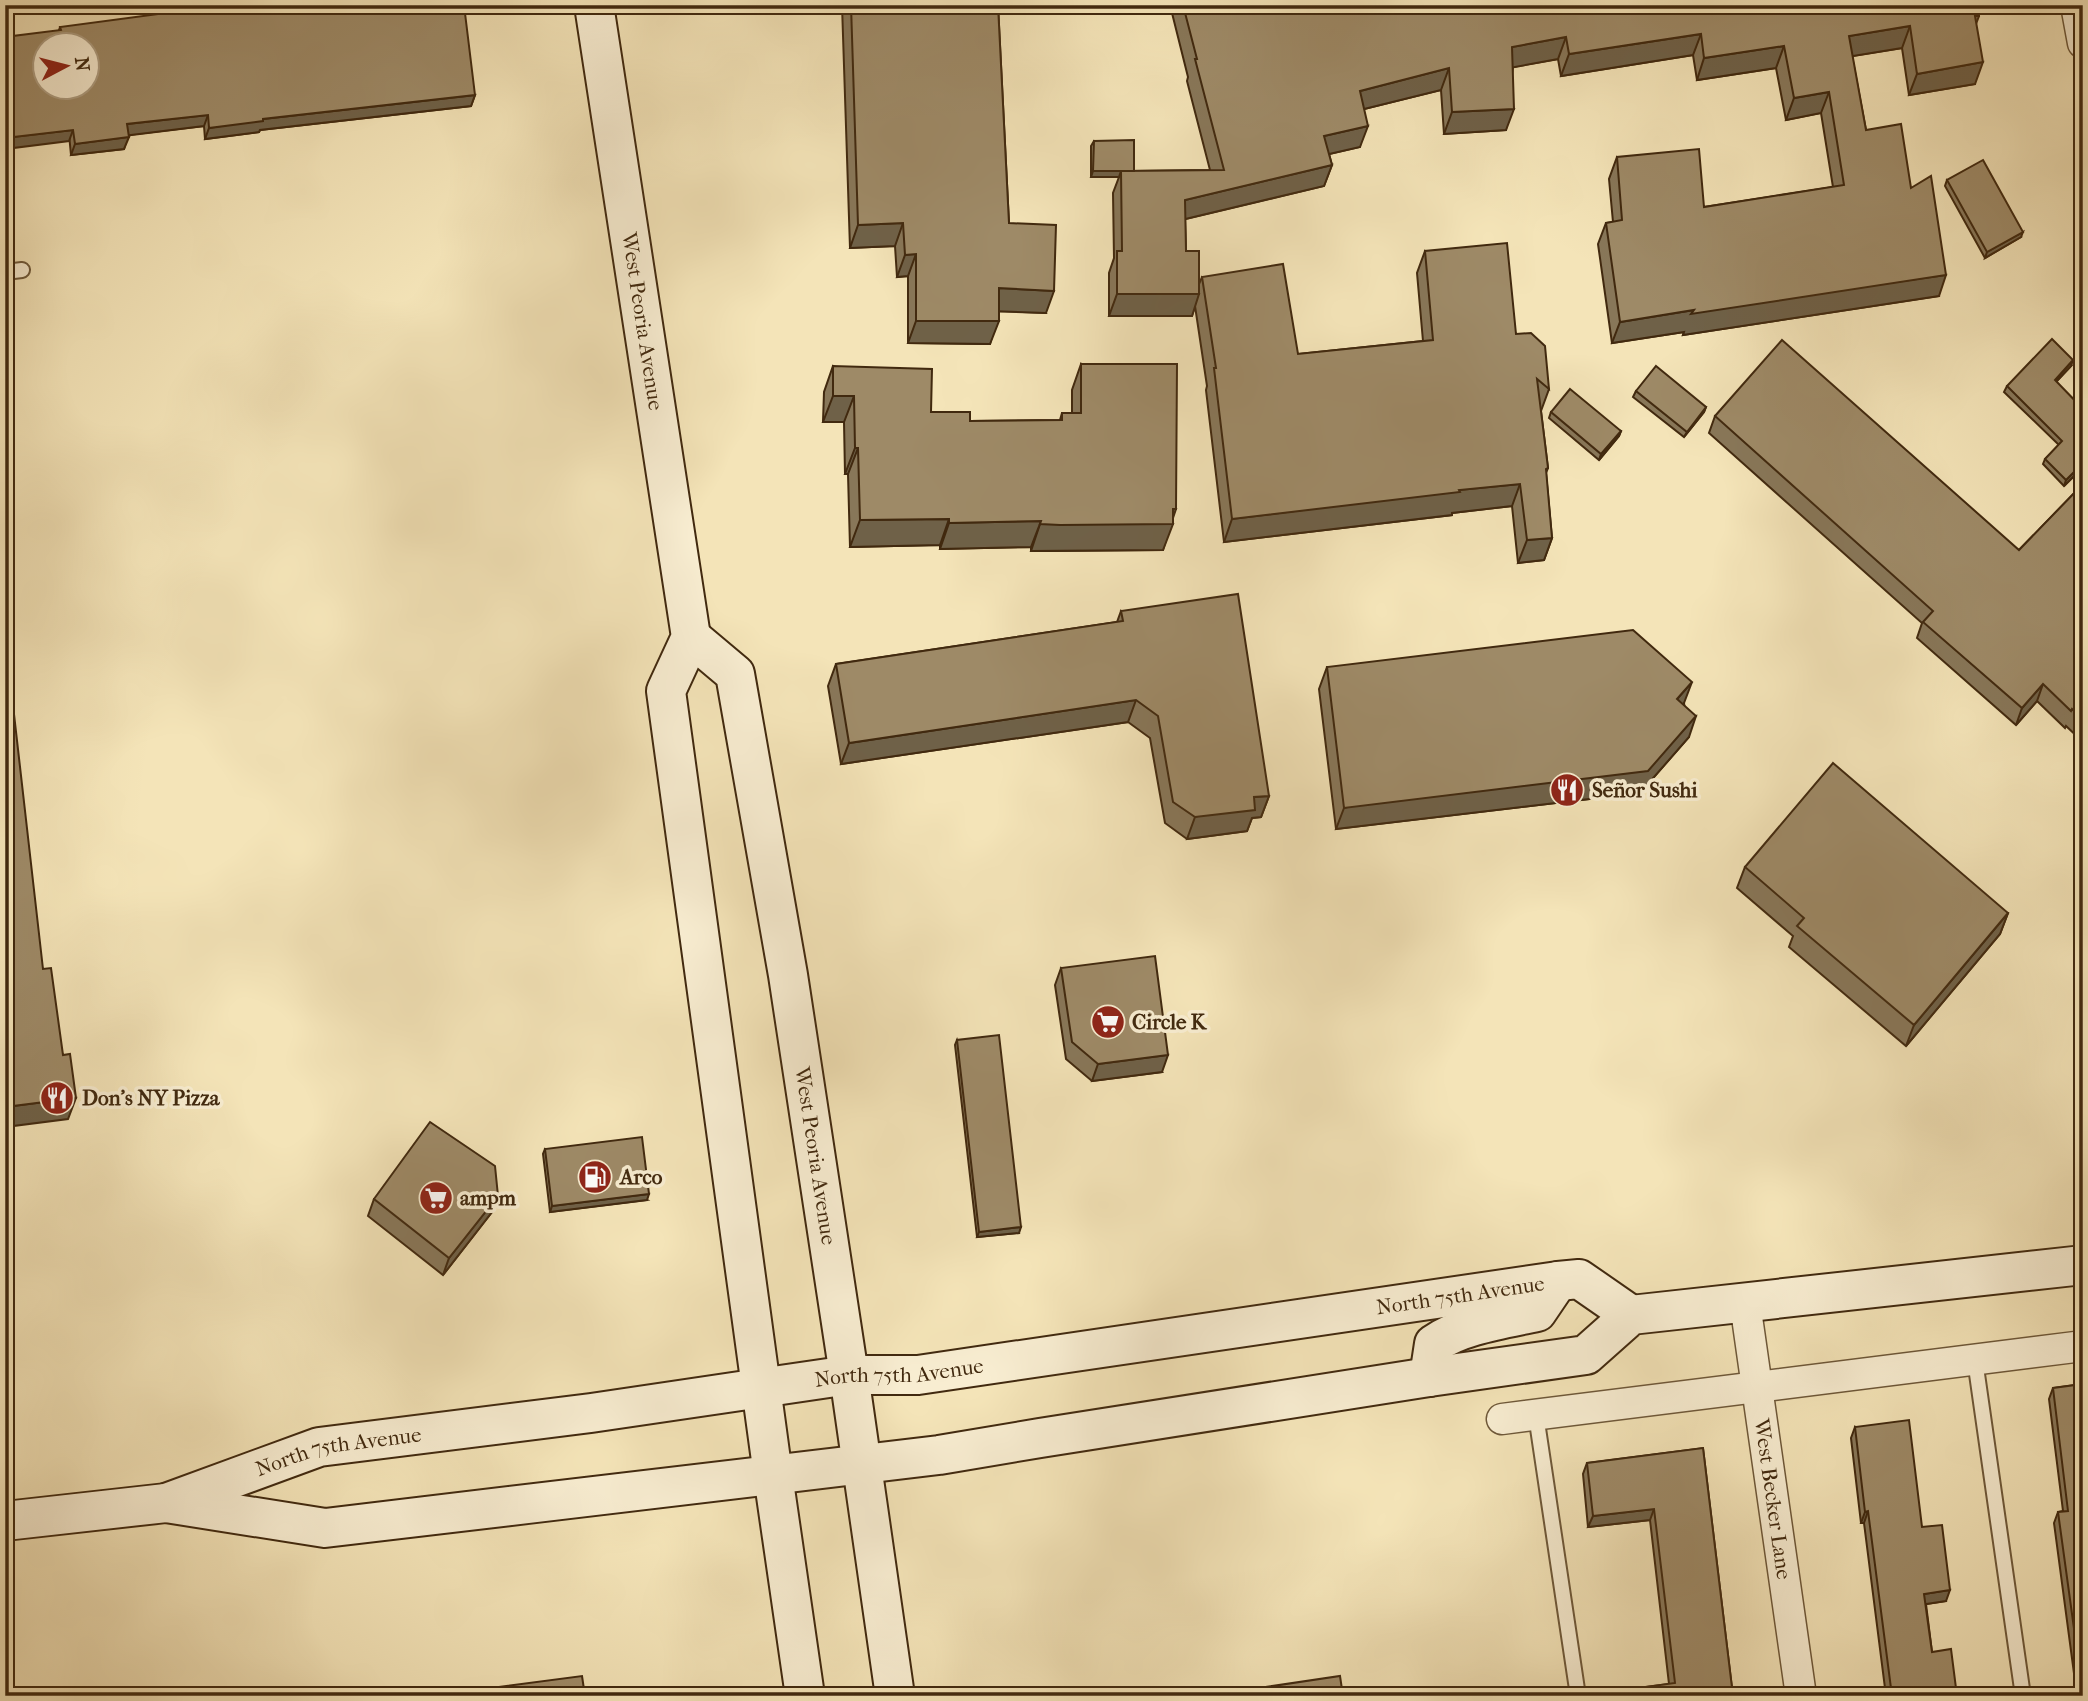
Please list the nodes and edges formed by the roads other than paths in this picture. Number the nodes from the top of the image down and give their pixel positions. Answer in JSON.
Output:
{"nodes":[{"id":1,"x":594,"y":5,"type":"edge"},
{"id":2,"x":2076,"y":5,"type":"edge"},
{"id":3,"x":2083,"y":43,"type":"edge"},
{"id":4,"x":22,"y":270,"type":"dead end"},
{"id":5,"x":5,"y":272,"type":"edge"},
{"id":6,"x":691,"y":637,"type":"junction"},
{"id":7,"x":2083,"y":1265,"type":"edge"},
{"id":8,"x":1558,"y":1281,"type":"junction"},
{"id":9,"x":1745,"y":1303,"type":"junction"},
{"id":10,"x":1631,"y":1314,"type":"junction"},
{"id":11,"x":2083,"y":1346,"type":"edge"},
{"id":12,"x":1975,"y":1360,"type":"junction"},
{"id":13,"x":849,"y":1375,"type":"junction"},
{"id":14,"x":1429,"y":1377,"type":"junction"},
{"id":15,"x":1758,"y":1387,"type":"junction"},
{"id":16,"x":761,"y":1389,"type":"junction"},
{"id":17,"x":1536,"y":1415,"type":"junction"},
{"id":18,"x":1502,"y":1419,"type":"dead end"},
{"id":19,"x":862,"y":1465,"type":"junction"},
{"id":20,"x":773,"y":1475,"type":"junction"},
{"id":21,"x":166,"y":1503,"type":"junction"},
{"id":22,"x":5,"y":1521,"type":"edge"},
{"id":23,"x":806,"y":1696,"type":"edge"},
{"id":24,"x":895,"y":1696,"type":"edge"},
{"id":25,"x":1578,"y":1696,"type":"edge"},
{"id":26,"x":1801,"y":1696,"type":"edge"},
{"id":27,"x":2023,"y":1696,"type":"edge"}],
"edges":[{"from":1,"to":6,"type":"main road","name":"West Peoria Avenue"},
{"from":2,"to":3,"type":"street"},
{"from":4,"to":5,"type":"lane"},
{"from":6,"to":13,"type":"main road","name":"West Peoria Avenue"},
{"from":6,"to":16,"type":"main road"},
{"from":7,"to":9,"type":"main road"},
{"from":8,"to":10,"type":"main road","name":"North 75th Avenue"},
{"from":8,"to":13,"type":"main road","name":"North 75th Avenue"},
{"from":8,"to":14,"type":"main road"},
{"from":9,"to":10,"type":"main road"},
{"from":9,"to":15,"type":"street","name":"West Becker Lane"},
{"from":10,"to":14,"type":"main road","name":"North 75th Avenue"},
{"from":11,"to":12,"type":"street"},
{"from":12,"to":15,"type":"street"},
{"from":12,"to":27,"type":"lane"},
{"from":13,"to":16,"type":"main road","name":"North 75th Avenue"},
{"from":13,"to":19,"type":"main road","name":"West Peoria Avenue"},
{"from":14,"to":19,"type":"main road","name":"North 75th Avenue"},
{"from":15,"to":17,"type":"street"},
{"from":15,"to":26,"type":"street","name":"West Becker Lane"},
{"from":16,"to":20,"type":"main road"},
{"from":16,"to":21,"type":"main road","name":"North 75th Avenue"},
{"from":17,"to":18,"type":"street"},
{"from":17,"to":25,"type":"lane"},
{"from":19,"to":20,"type":"main road","name":"North 75th Avenue"},
{"from":19,"to":24,"type":"main road","name":"West Peoria Avenue"},
{"from":20,"to":21,"type":"main road","name":"North 75th Avenue"},
{"from":20,"to":23,"type":"main road"},
{"from":21,"to":22,"type":"main road","name":"North 75th Avenue"}]}
